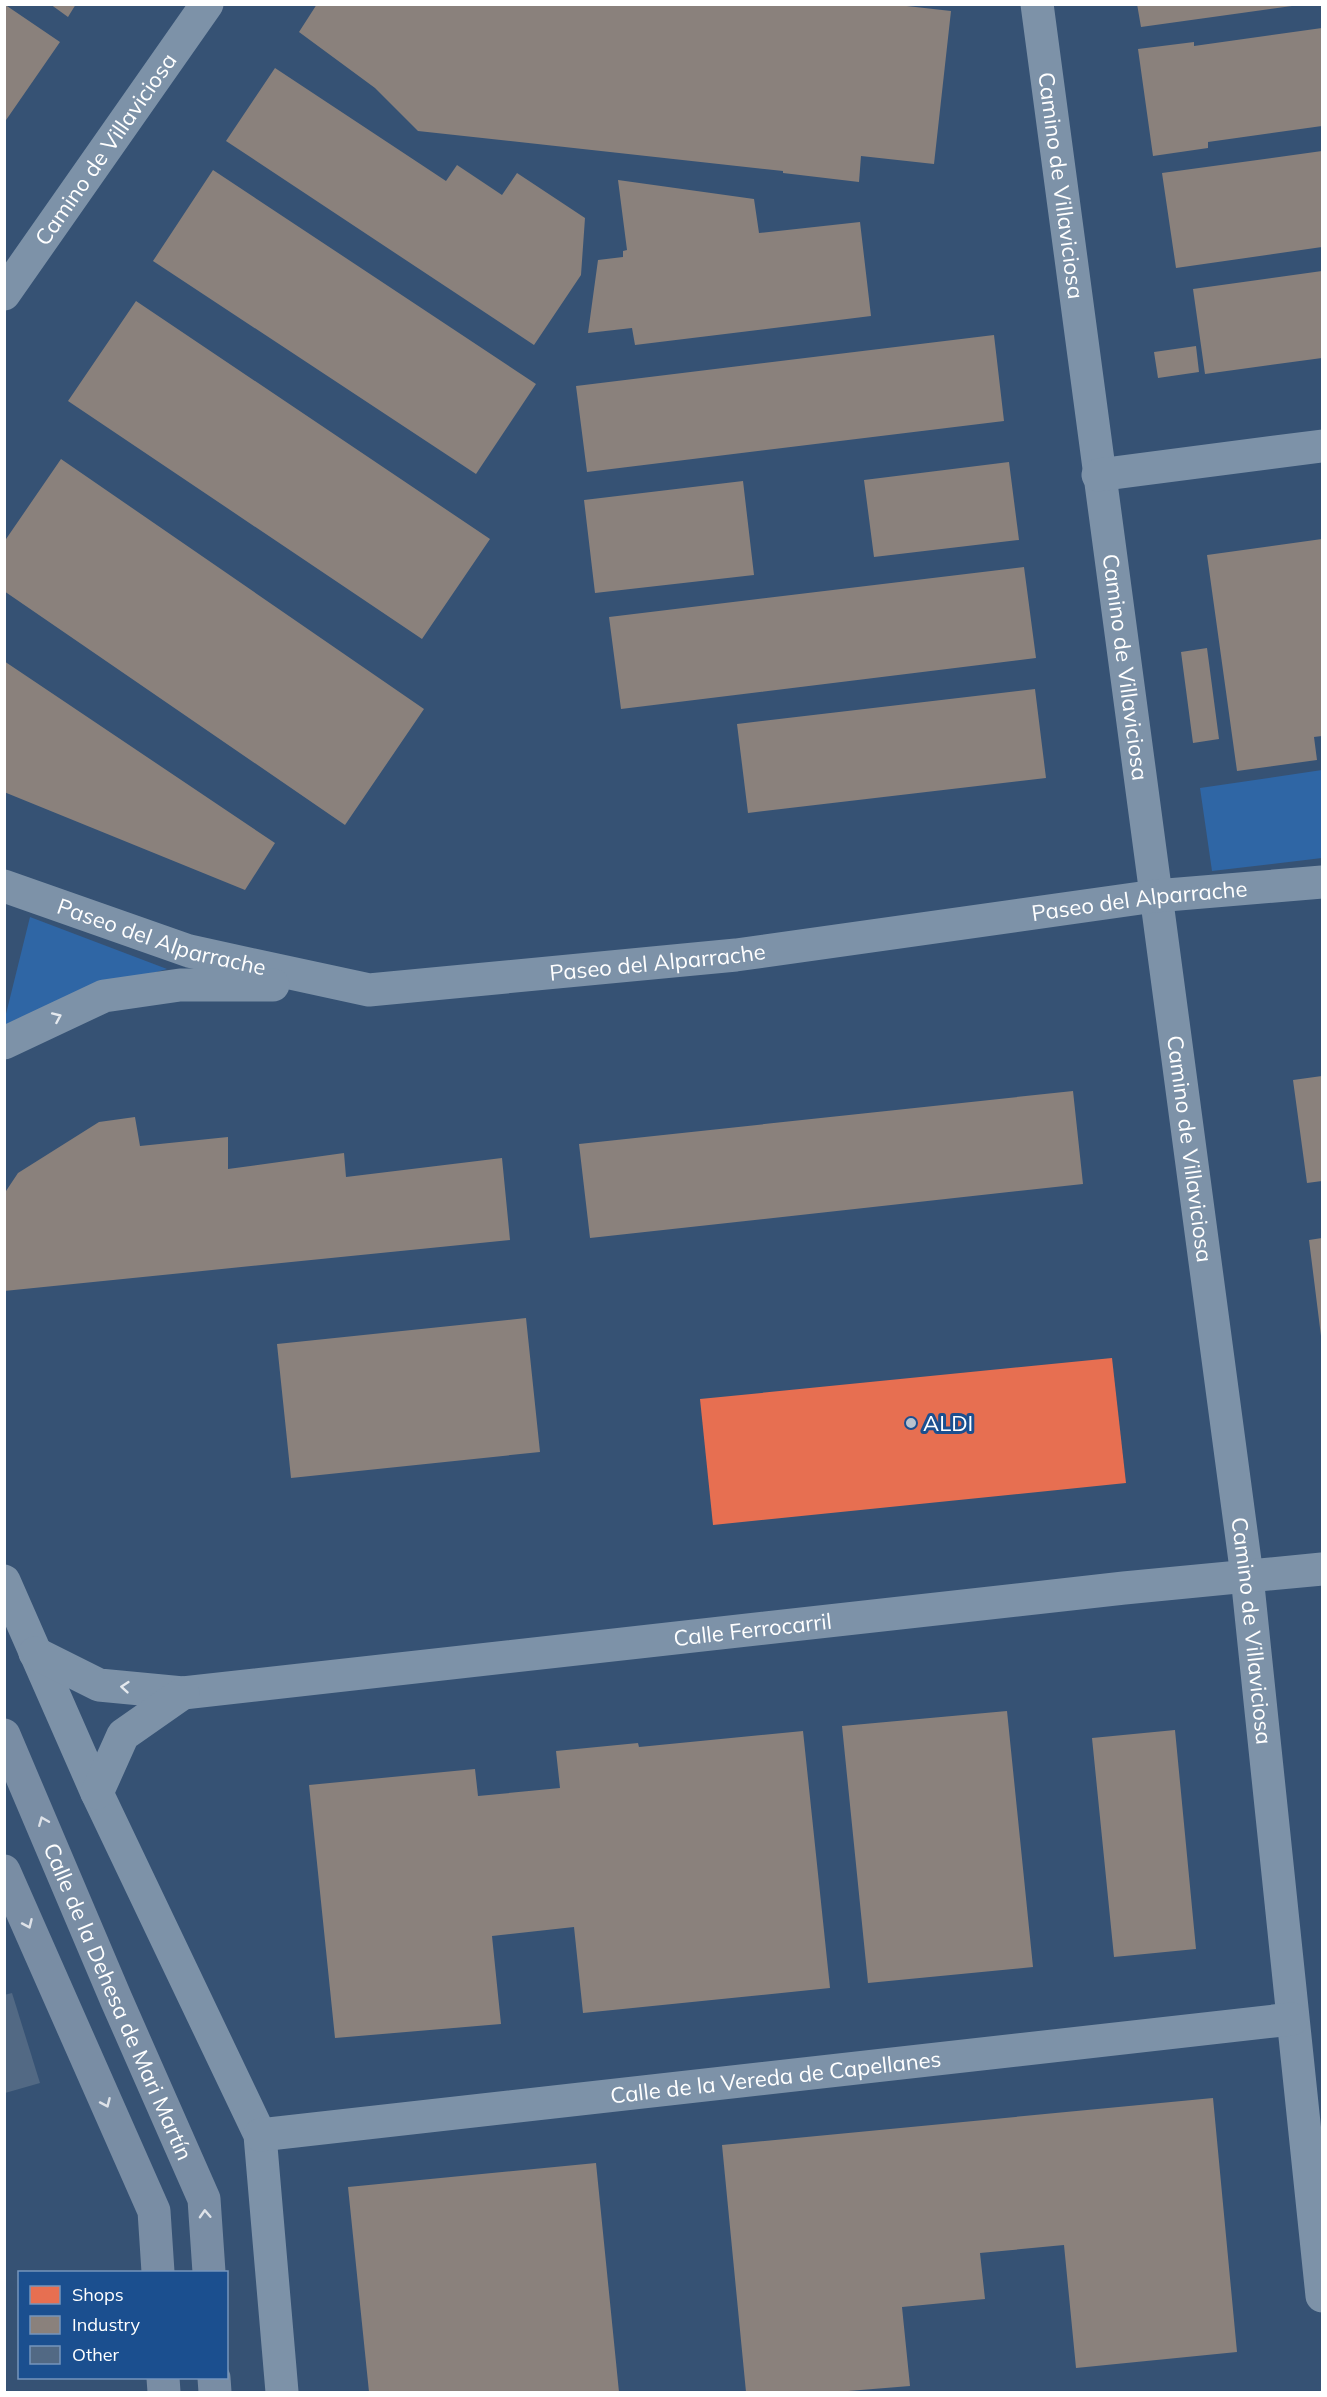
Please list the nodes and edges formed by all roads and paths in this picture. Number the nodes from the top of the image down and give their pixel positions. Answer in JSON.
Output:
{"nodes":[{"id":1,"x":207,"y":4,"type":"edge"},
{"id":2,"x":1037,"y":4,"type":"edge"},
{"id":3,"x":4,"y":294,"type":"edge"},
{"id":4,"x":1323,"y":446,"type":"edge"},
{"id":5,"x":1098,"y":475,"type":"junction"},
{"id":6,"x":1323,"y":882,"type":"edge"},
{"id":7,"x":4,"y":886,"type":"edge"},
{"id":8,"x":1155,"y":896,"type":"junction"},
{"id":9,"x":369,"y":990,"type":"junction"},
{"id":10,"x":4,"y":1043,"type":"edge"},
{"id":11,"x":1323,"y":1569,"type":"edge"},
{"id":12,"x":1247,"y":1576,"type":"junction"},
{"id":13,"x":4,"y":1581,"type":"edge"},
{"id":14,"x":35,"y":1653,"type":"junction"},
{"id":15,"x":183,"y":1693,"type":"junction"},
{"id":16,"x":4,"y":1735,"type":"edge"},
{"id":17,"x":97,"y":1793,"type":"junction"},
{"id":18,"x":4,"y":1871,"type":"edge"},
{"id":19,"x":1292,"y":2019,"type":"junction"},
{"id":20,"x":260,"y":2135,"type":"junction"},
{"id":21,"x":158,"y":2271,"type":"edge"},
{"id":22,"x":208,"y":2271,"type":"edge"},
{"id":23,"x":1323,"y":2296,"type":"edge"},
{"id":24,"x":282,"y":2392,"type":"edge"}],
"edges":[{"from":1,"to":3,"type":"street","name":"Camino de Villaviciosa"},
{"from":2,"to":5,"type":"street","name":"Camino de Villaviciosa"},
{"from":4,"to":5,"type":"street"},
{"from":5,"to":8,"type":"street","name":"Camino de Villaviciosa"},
{"from":6,"to":8,"type":"street","name":"Paseo del Alparrache"},
{"from":7,"to":9,"type":"street","name":"Paseo del Alparrache"},
{"from":8,"to":9,"type":"street","name":"Paseo del Alparrache"},
{"from":8,"to":12,"type":"street","name":"Camino de Villaviciosa"},
{"from":10,"to":9,"type":"street","one_way":true},
{"from":11,"to":12,"type":"street","name":"Calle Ferrocarril"},
{"from":12,"to":15,"type":"street","name":"Calle Ferrocarril"},
{"from":12,"to":19,"type":"street","name":"Camino de Villaviciosa"},
{"from":13,"to":14,"type":"street"},
{"from":15,"to":14,"type":"street","name":"Calle Ferrocarril","one_way":true},
{"from":14,"to":17,"type":"street"},
{"from":15,"to":17,"type":"street","name":"Calle Ferrocarril"},
{"from":22,"to":16,"type":"street","name":"Calle de la Dehesa de Mari Martín","one_way":true},
{"from":17,"to":20,"type":"street"},
{"from":18,"to":21,"type":"street","one_way":true},
{"from":19,"to":20,"type":"street","name":"Calle de la Vereda de Capellanes"},
{"from":19,"to":23,"type":"street","name":"Camino de Villaviciosa"},
{"from":20,"to":24,"type":"street"}]}
